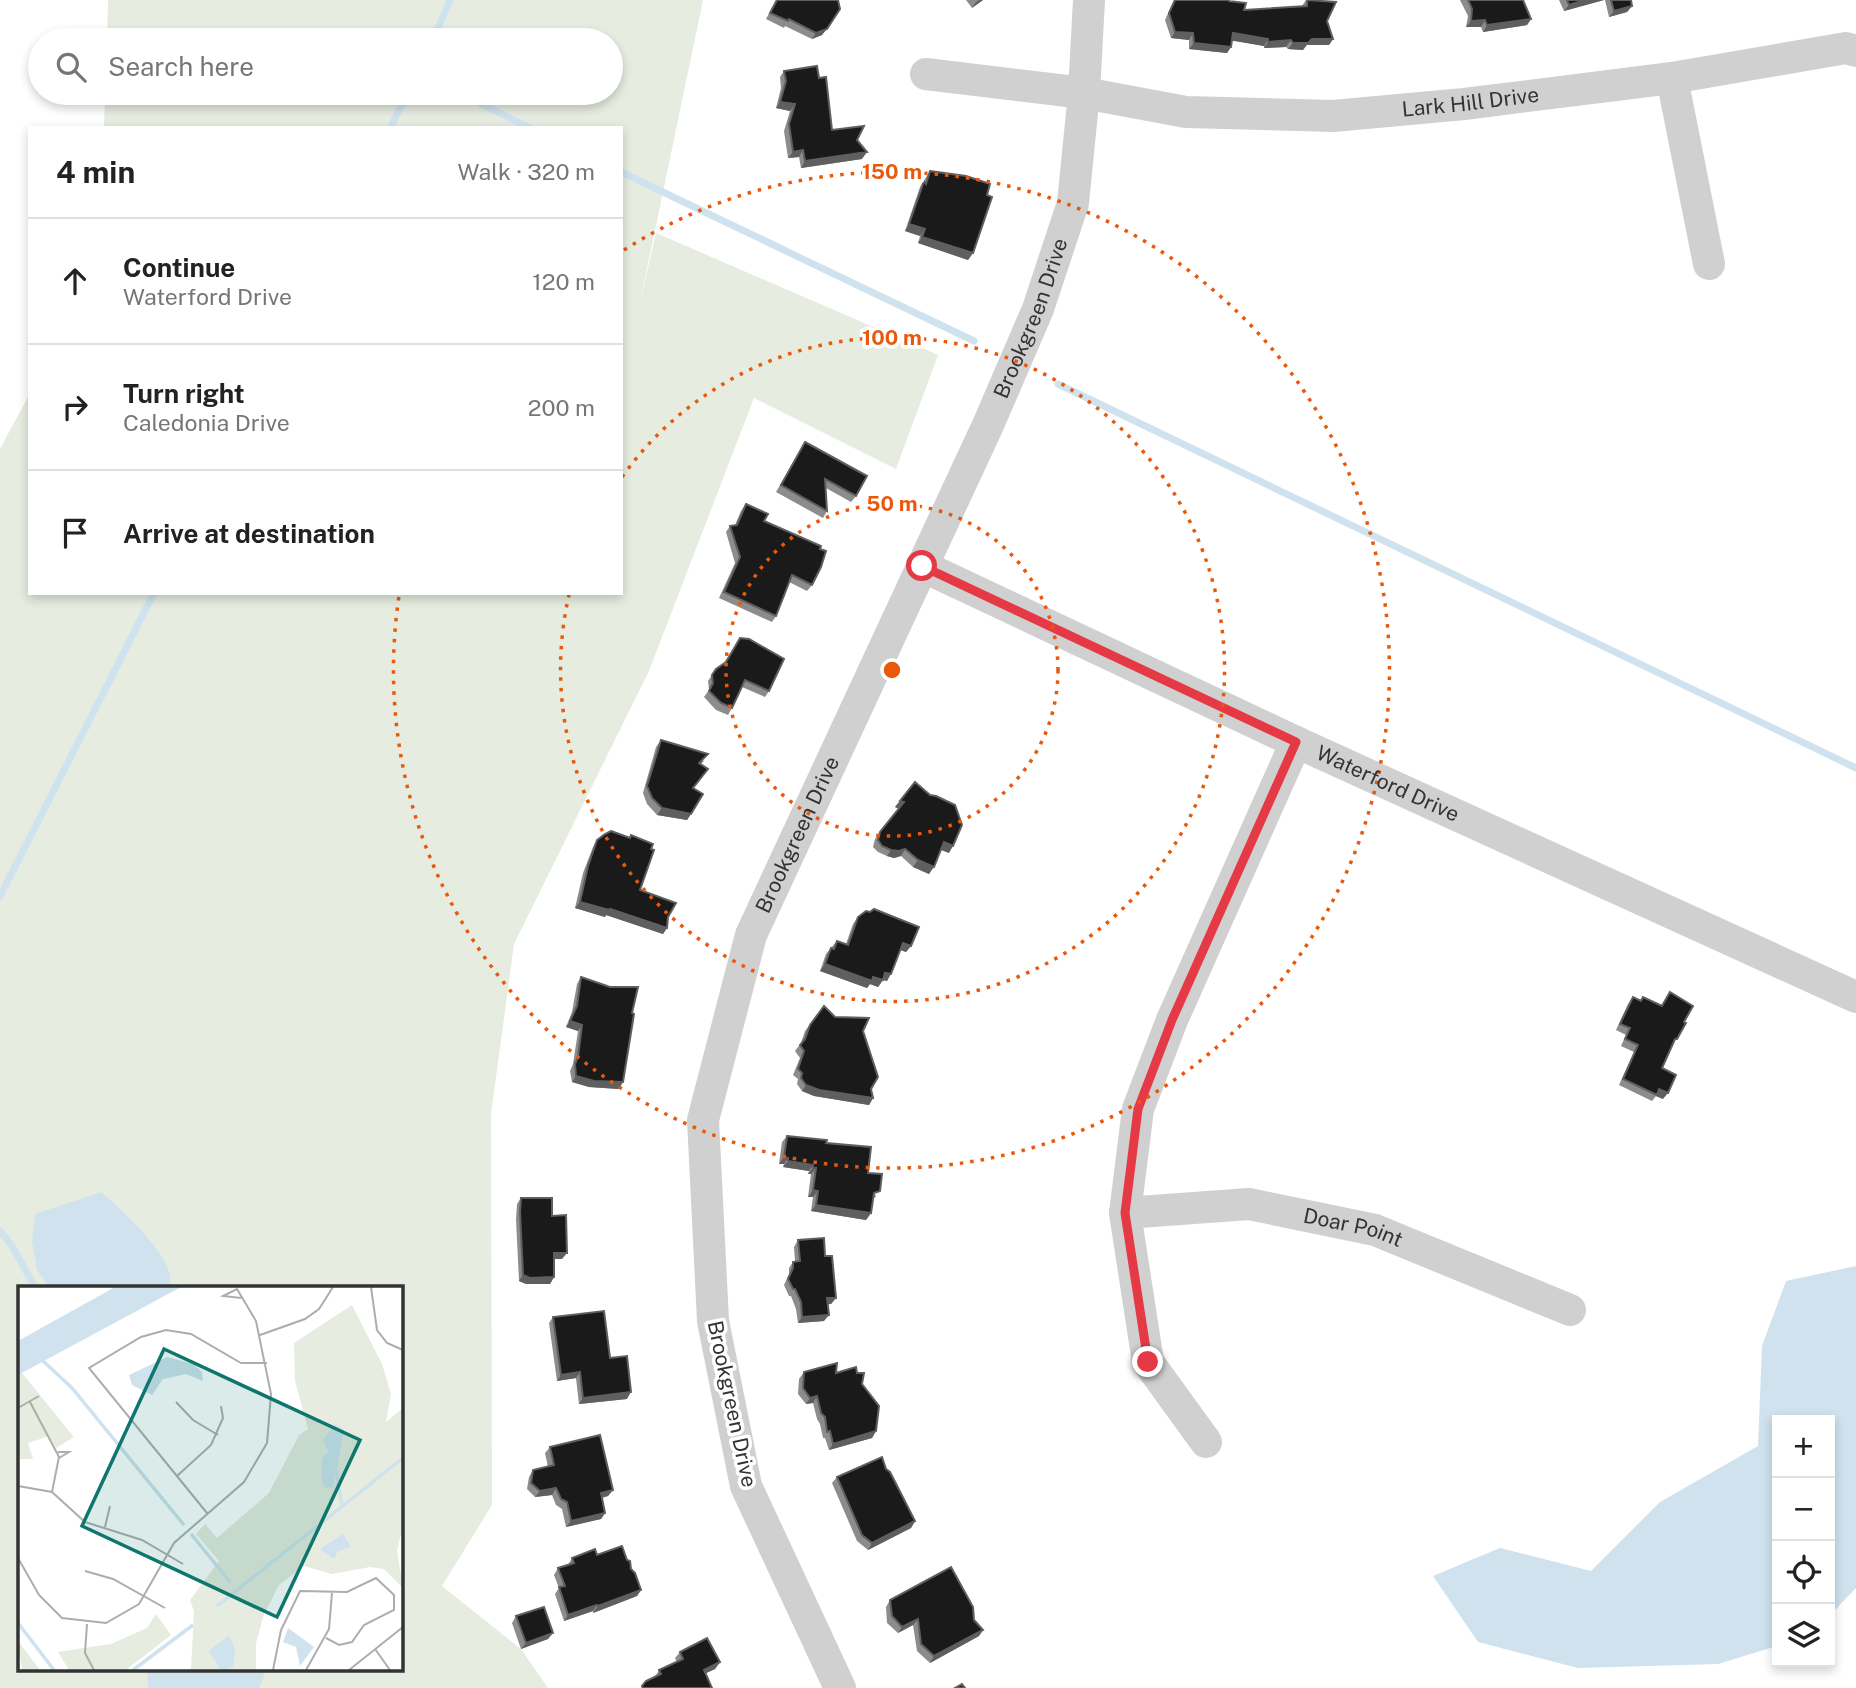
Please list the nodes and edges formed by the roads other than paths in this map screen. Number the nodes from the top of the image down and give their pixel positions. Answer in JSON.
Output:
{"nodes":[{"id":1,"x":1089,"y":0,"type":"edge"},
{"id":2,"x":1856,"y":51,"type":"edge"},
{"id":3,"x":926,"y":74,"type":"dead end"},
{"id":4,"x":1672,"y":78,"type":"junction"},
{"id":5,"x":1084,"y":93,"type":"junction"},
{"id":6,"x":1709,"y":264,"type":"dead end"},
{"id":7,"x":922,"y":566,"type":"junction"},
{"id":8,"x":1296,"y":742,"type":"junction"},
{"id":9,"x":1856,"y":997,"type":"edge"},
{"id":10,"x":1125,"y":1213,"type":"junction"},
{"id":11,"x":1570,"y":1310,"type":"dead end"},
{"id":12,"x":1206,"y":1442,"type":"dead end"},
{"id":13,"x":840,"y":1688,"type":"edge"}],
"edges":[{"from":1,"to":5,"type":"street","name":"Brookgreen Drive"},
{"from":2,"to":4,"type":"street","name":"Lark Hill Drive"},
{"from":3,"to":5,"type":"street","name":"Lark Hill Drive"},
{"from":4,"to":5,"type":"street","name":"Lark Hill Drive"},
{"from":4,"to":6,"type":"street"},
{"from":5,"to":7,"type":"street","name":"Brookgreen Drive"},
{"from":7,"to":8,"type":"street","name":"Waterford Drive"},
{"from":7,"to":13,"type":"street","name":"Brookgreen Drive"},
{"from":8,"to":9,"type":"street","name":"Waterford Drive"},
{"from":8,"to":10,"type":"street"},
{"from":10,"to":11,"type":"street","name":"Doar Point"},
{"from":10,"to":12,"type":"street"}]}
